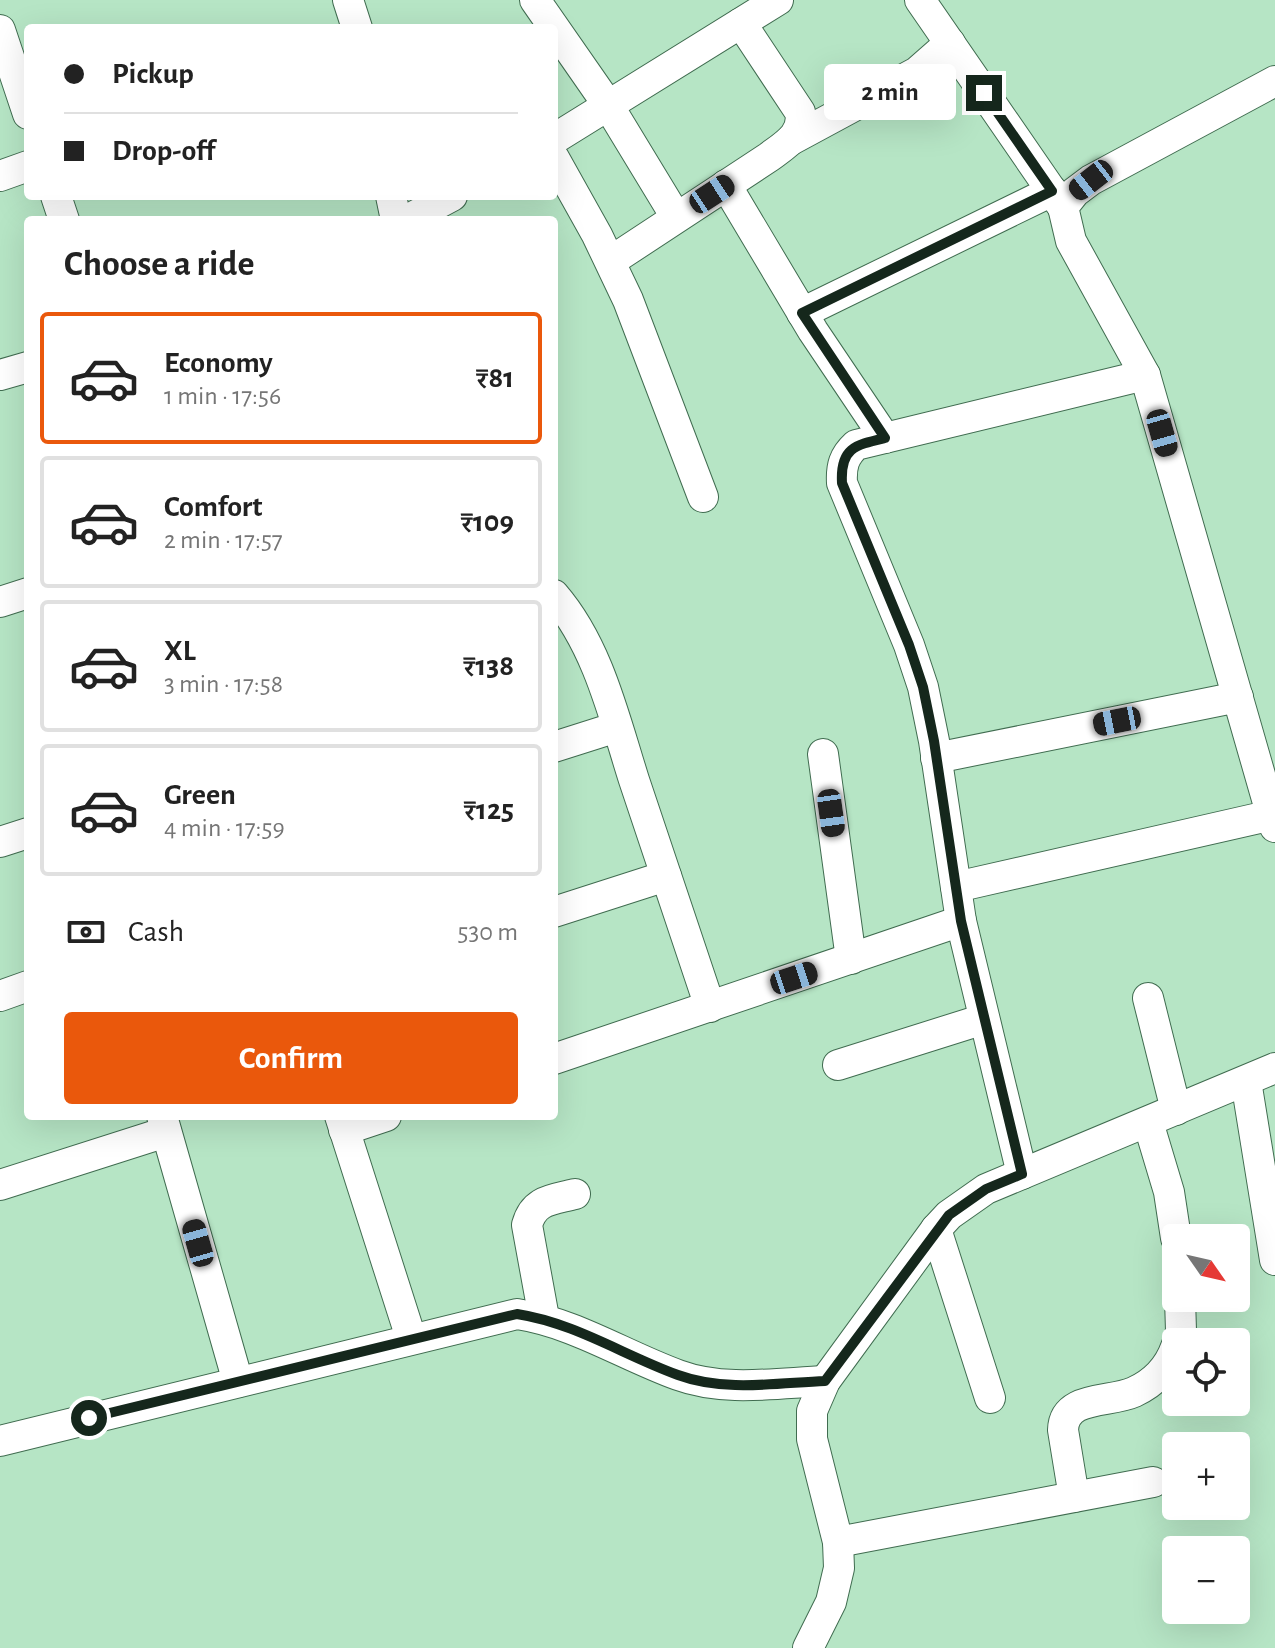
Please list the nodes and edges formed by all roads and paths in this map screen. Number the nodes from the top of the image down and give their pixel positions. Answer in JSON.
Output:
{"nodes":[{"id":1,"x":348,"y":0,"type":"edge"},
{"id":2,"x":535,"y":0,"type":"edge"},
{"id":3,"x":778,"y":0,"type":"edge"},
{"id":4,"x":920,"y":0,"type":"edge"},
{"id":5,"x":741,"y":23,"type":"junction"},
{"id":6,"x":356,"y":24,"type":"edge"},
{"id":7,"x":552,"y":24,"type":"edge"},
{"id":8,"x":0,"y":30,"type":"edge"},
{"id":9,"x":558,"y":33,"type":"edge"},
{"id":10,"x":950,"y":43,"type":"junction"},
{"id":11,"x":1275,"y":81,"type":"edge"},
{"id":12,"x":24,"y":102,"type":"edge"},
{"id":13,"x":608,"y":105,"type":"junction"},
{"id":14,"x":558,"y":136,"type":"edge"},
{"id":15,"x":791,"y":140,"type":"junction"},
{"id":16,"x":558,"y":165,"type":"edge"},
{"id":17,"x":24,"y":167,"type":"edge"},
{"id":18,"x":0,"y":176,"type":"edge"},
{"id":19,"x":726,"y":185,"type":"junction"},
{"id":20,"x":1058,"y":199,"type":"junction"},
{"id":21,"x":444,"y":200,"type":"edge"},
{"id":22,"x":414,"y":216,"type":"edge"},
{"id":23,"x":676,"y":217,"type":"junction"},
{"id":24,"x":611,"y":261,"type":"junction"},
{"id":25,"x":802,"y":313,"type":"junction"},
{"id":26,"x":24,"y":368,"type":"edge"},
{"id":27,"x":0,"y":375,"type":"edge"},
{"id":28,"x":1145,"y":375,"type":"junction"},
{"id":29,"x":885,"y":438,"type":"junction"},
{"id":30,"x":703,"y":497,"type":"dead end"},
{"id":31,"x":24,"y":594,"type":"edge"},
{"id":32,"x":558,"y":600,"type":"edge"},
{"id":33,"x":0,"y":602,"type":"edge"},
{"id":34,"x":1238,"y":697,"type":"junction"},
{"id":35,"x":617,"y":727,"type":"junction"},
{"id":36,"x":558,"y":746,"type":"edge"},
{"id":37,"x":823,"y":754,"type":"dead end"},
{"id":38,"x":936,"y":758,"type":"junction"},
{"id":39,"x":1273,"y":821,"type":"edge"},
{"id":40,"x":24,"y":834,"type":"edge"},
{"id":41,"x":0,"y":842,"type":"edge"},
{"id":42,"x":666,"y":876,"type":"junction"},
{"id":43,"x":956,"y":887,"type":"junction"},
{"id":44,"x":558,"y":911,"type":"edge"},
{"id":45,"x":961,"y":921,"type":"junction"},
{"id":46,"x":851,"y":959,"type":"junction"},
{"id":47,"x":24,"y":987,"type":"edge"},
{"id":48,"x":0,"y":996,"type":"edge"},
{"id":49,"x":1148,"y":998,"type":"dead end"},
{"id":50,"x":710,"y":1007,"type":"junction"},
{"id":51,"x":984,"y":1019,"type":"junction"},
{"id":52,"x":558,"y":1058,"type":"edge"},
{"id":53,"x":838,"y":1065,"type":"dead end"},
{"id":54,"x":1275,"y":1068,"type":"edge"},
{"id":55,"x":1246,"y":1081,"type":"junction"},
{"id":56,"x":1176,"y":1110,"type":"junction"},
{"id":57,"x":1148,"y":1122,"type":"junction"},
{"id":58,"x":342,"y":1123,"type":"edge"},
{"id":59,"x":164,"y":1124,"type":"edge"},
{"id":60,"x":1022,"y":1174,"type":"junction"},
{"id":61,"x":0,"y":1185,"type":"edge"},
{"id":62,"x":575,"y":1194,"type":"dead end"},
{"id":63,"x":1174,"y":1224,"type":"edge"},
{"id":64,"x":936,"y":1229,"type":"junction"},
{"id":65,"x":1275,"y":1260,"type":"edge"},
{"id":66,"x":544,"y":1318,"type":"junction"},
{"id":67,"x":411,"y":1338,"type":"junction"},
{"id":68,"x":1162,"y":1371,"type":"edge"},
{"id":69,"x":825,"y":1381,"type":"junction"},
{"id":70,"x":238,"y":1382,"type":"junction"},
{"id":71,"x":990,"y":1398,"type":"dead end"},
{"id":72,"x":0,"y":1441,"type":"edge"},
{"id":73,"x":1153,"y":1482,"type":"dead end"},
{"id":74,"x":1074,"y":1497,"type":"junction"},
{"id":75,"x":838,"y":1542,"type":"junction"},
{"id":76,"x":808,"y":1648,"type":"edge"}],
"edges":[{"from":1,"to":6,"type":"street"},
{"from":2,"to":7,"type":"street"},
{"from":3,"to":5,"type":"street"},
{"from":4,"to":10,"type":"street"},
{"from":5,"to":13,"type":"street"},
{"from":5,"to":15,"type":"street"},
{"from":8,"to":12,"type":"street"},
{"from":9,"to":13,"type":"street"},
{"from":10,"to":15,"type":"street"},
{"from":10,"to":20,"type":"street"},
{"from":11,"to":20,"type":"street"},
{"from":13,"to":14,"type":"street"},
{"from":13,"to":23,"type":"street"},
{"from":15,"to":19,"type":"street"},
{"from":16,"to":24,"type":"street"},
{"from":17,"to":18,"type":"street"},
{"from":19,"to":23,"type":"street"},
{"from":19,"to":25,"type":"street"},
{"from":20,"to":25,"type":"street"},
{"from":20,"to":28,"type":"street"},
{"from":21,"to":22,"type":"street"},
{"from":23,"to":24,"type":"street"},
{"from":24,"to":30,"type":"street"},
{"from":25,"to":29,"type":"street"},
{"from":26,"to":27,"type":"street"},
{"from":28,"to":29,"type":"street"},
{"from":28,"to":34,"type":"street"},
{"from":29,"to":38,"type":"street"},
{"from":31,"to":33,"type":"street"},
{"from":32,"to":35,"type":"street"},
{"from":34,"to":38,"type":"street"},
{"from":34,"to":39,"type":"street"},
{"from":35,"to":36,"type":"street"},
{"from":35,"to":42,"type":"street"},
{"from":37,"to":46,"type":"street"},
{"from":38,"to":43,"type":"street"},
{"from":39,"to":43,"type":"street"},
{"from":40,"to":41,"type":"street"},
{"from":42,"to":44,"type":"street"},
{"from":42,"to":50,"type":"street"},
{"from":43,"to":45,"type":"street"},
{"from":45,"to":46,"type":"street"},
{"from":45,"to":51,"type":"street"},
{"from":46,"to":50,"type":"street"},
{"from":47,"to":48,"type":"street"},
{"from":49,"to":56,"type":"street"},
{"from":50,"to":52,"type":"street"},
{"from":51,"to":53,"type":"street"},
{"from":51,"to":60,"type":"street"},
{"from":54,"to":55,"type":"street"},
{"from":55,"to":56,"type":"street"},
{"from":55,"to":65,"type":"street"},
{"from":56,"to":57,"type":"street"},
{"from":57,"to":60,"type":"street"},
{"from":57,"to":63,"type":"street"},
{"from":58,"to":67,"type":"street"},
{"from":59,"to":61,"type":"street"},
{"from":59,"to":70,"type":"street"},
{"from":60,"to":64,"type":"street"},
{"from":62,"to":66,"type":"street"},
{"from":64,"to":69,"type":"street"},
{"from":64,"to":71,"type":"street"},
{"from":66,"to":67,"type":"street"},
{"from":66,"to":69,"type":"street"},
{"from":67,"to":70,"type":"street"},
{"from":68,"to":74,"type":"street"},
{"from":69,"to":75,"type":"street"},
{"from":70,"to":72,"type":"street"},
{"from":73,"to":74,"type":"street"},
{"from":74,"to":75,"type":"street"},
{"from":75,"to":76,"type":"street"}]}
